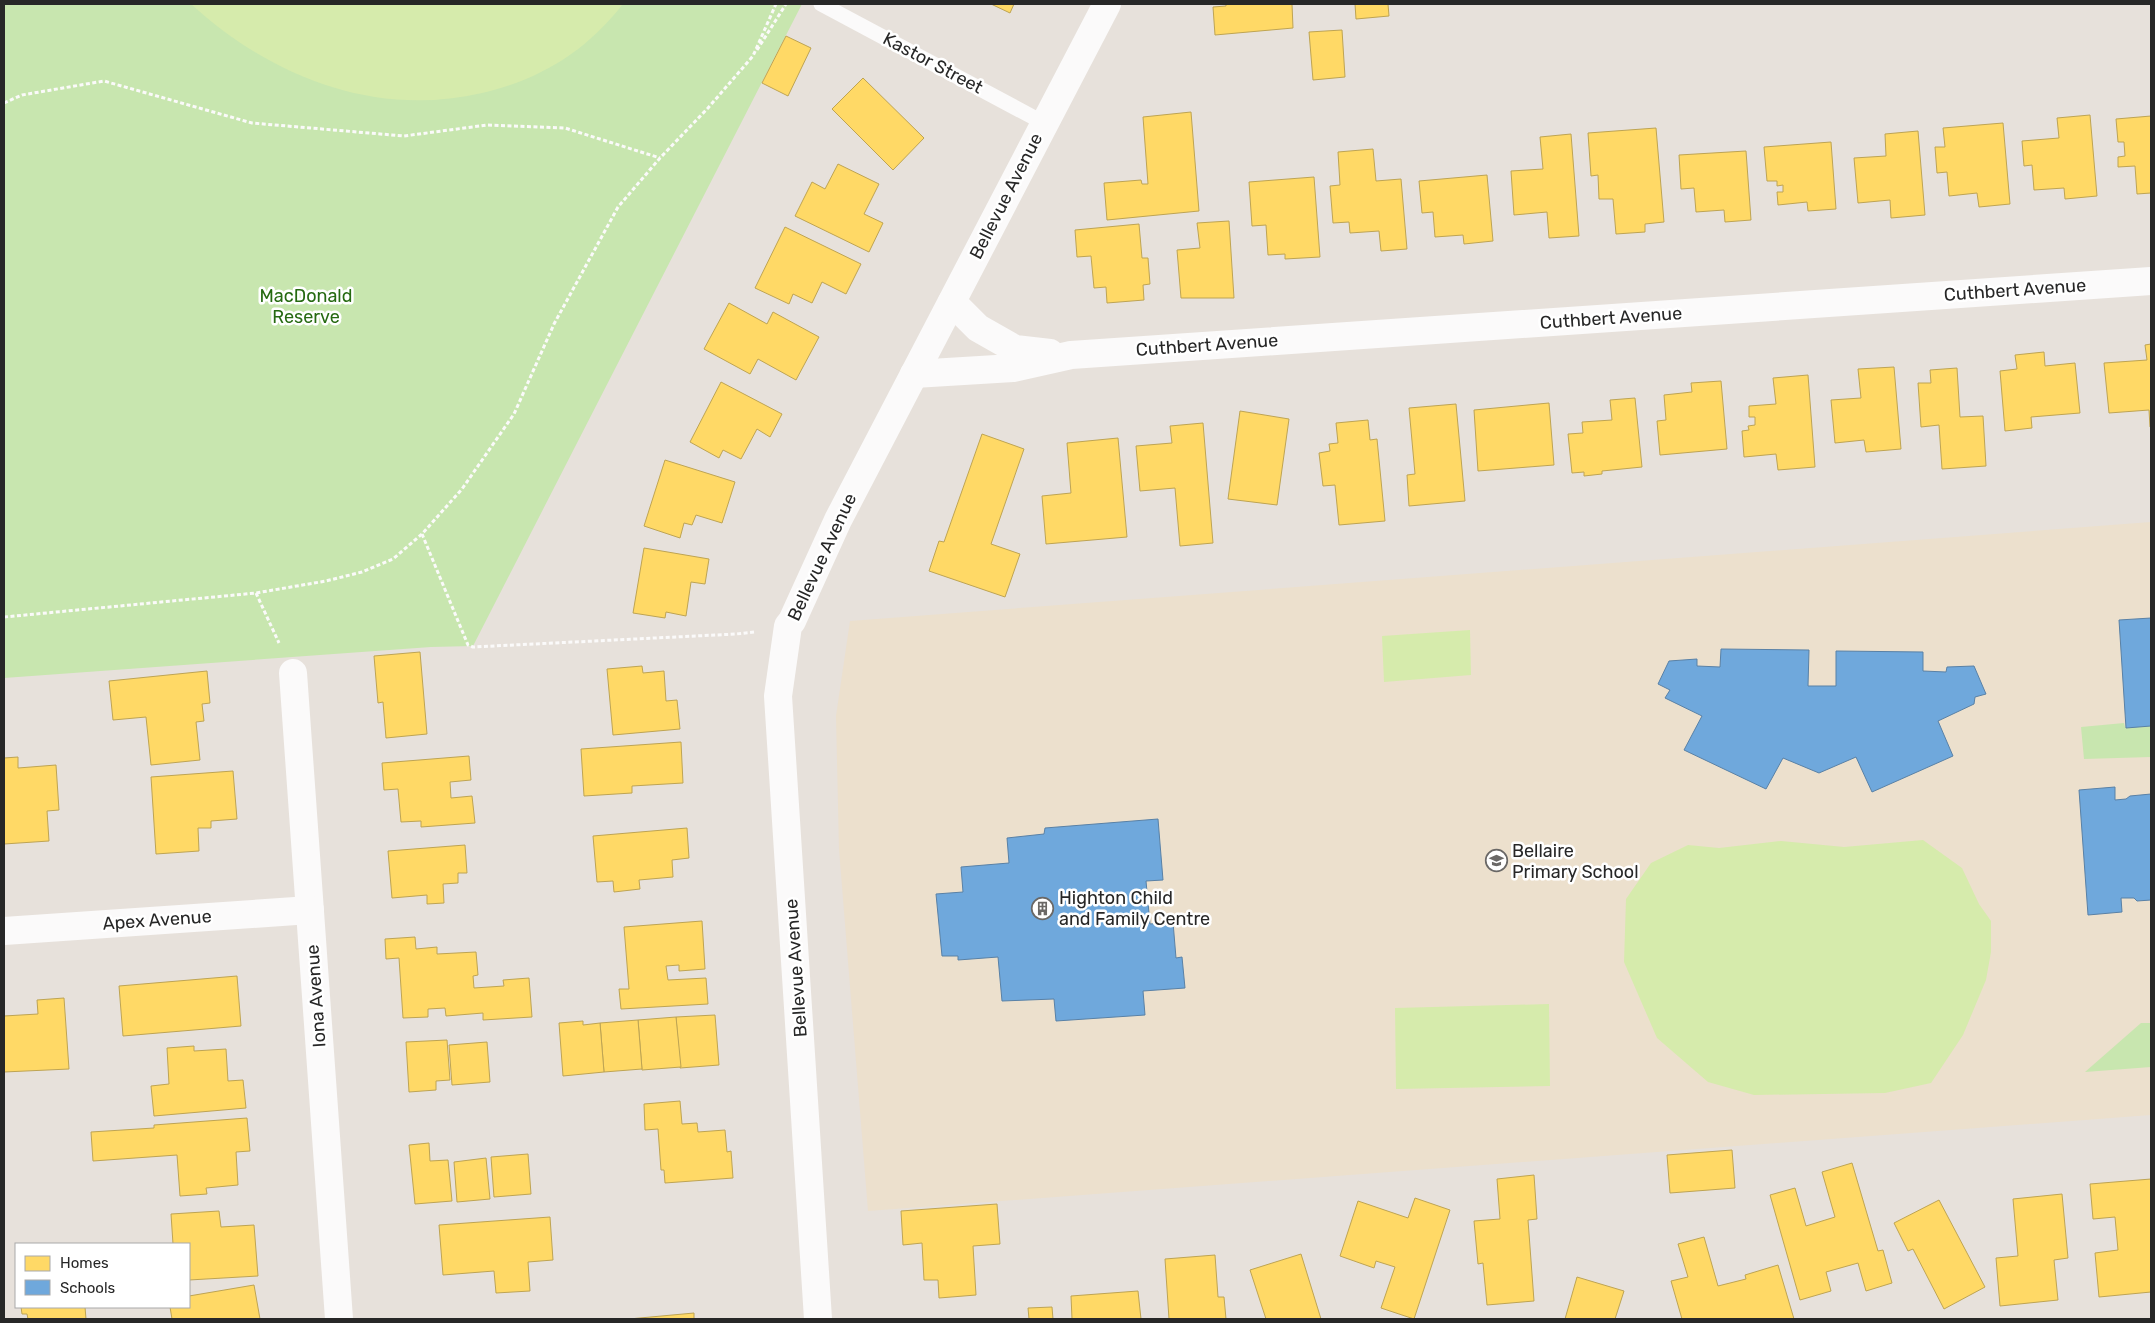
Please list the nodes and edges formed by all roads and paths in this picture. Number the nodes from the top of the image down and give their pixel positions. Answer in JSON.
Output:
{"nodes":[{"id":1,"x":776,"y":4,"type":"edge"},
{"id":2,"x":786,"y":4,"type":"edge"},
{"id":3,"x":821,"y":4,"type":"edge"},
{"id":4,"x":1107,"y":4,"type":"edge"},
{"id":5,"x":753,"y":56,"type":"junction"},
{"id":6,"x":4,"y":104,"type":"edge"},
{"id":7,"x":1044,"y":122,"type":"junction"},
{"id":8,"x":660,"y":158,"type":"junction"},
{"id":9,"x":2151,"y":280,"type":"edge"},
{"id":10,"x":952,"y":302,"type":"junction"},
{"id":11,"x":1071,"y":355,"type":"junction"},
{"id":12,"x":914,"y":374,"type":"junction"},
{"id":13,"x":422,"y":534,"type":"junction"},
{"id":14,"x":256,"y":593,"type":"junction"},
{"id":15,"x":4,"y":617,"type":"edge"},
{"id":16,"x":788,"y":626,"type":"junction"},
{"id":17,"x":293,"y":673,"type":"joint"},
{"id":18,"x":310,"y":910,"type":"junction"},
{"id":19,"x":4,"y":931,"type":"edge"},
{"id":20,"x":339,"y":1319,"type":"edge"},
{"id":21,"x":818,"y":1319,"type":"edge"}],
"edges":[{"from":1,"to":5,"type":"path"},
{"from":2,"to":5,"type":"path"},
{"from":3,"to":7,"type":"lane","name":"Kastor Street"},
{"from":4,"to":7,"type":"street","name":"Bellevue Avenue"},
{"from":5,"to":8,"type":"path"},
{"from":6,"to":8,"type":"path"},
{"from":7,"to":10,"type":"street","name":"Bellevue Avenue"},
{"from":8,"to":13,"type":"path"},
{"from":9,"to":11,"type":"street","name":"Cuthbert Avenue"},
{"from":10,"to":11,"type":"street","name":"Cuthbert Avenue"},
{"from":10,"to":12,"type":"street","name":"Bellevue Avenue"},
{"from":11,"to":12,"type":"street","name":"Cuthbert Avenue"},
{"from":12,"to":16,"type":"street","name":"Bellevue Avenue"},
{"from":13,"to":14,"type":"path"},
{"from":13,"to":16,"type":"path"},
{"from":14,"to":15,"type":"path"},
{"from":14,"to":17,"type":"path"},
{"from":16,"to":21,"type":"street","name":"Bellevue Avenue"},
{"from":17,"to":18,"type":"street","name":"Iona Avenue"},
{"from":18,"to":19,"type":"street","name":"Apex Avenue"},
{"from":18,"to":20,"type":"street","name":"Iona Avenue"}]}
